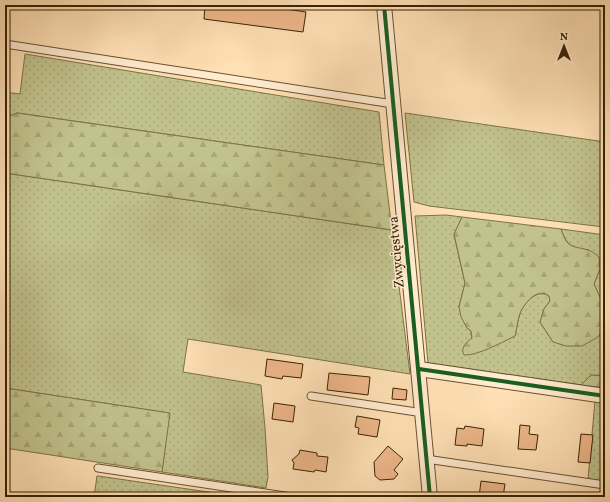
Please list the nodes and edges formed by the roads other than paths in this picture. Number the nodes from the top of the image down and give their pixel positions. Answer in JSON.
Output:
{"nodes":[{"id":1,"x":384,"y":5,"type":"edge"},
{"id":2,"x":5,"y":44,"type":"edge"},
{"id":3,"x":393,"y":104,"type":"junction"},
{"id":4,"x":419,"y":369,"type":"junction"},
{"id":5,"x":311,"y":396,"type":"dead end"},
{"id":6,"x":605,"y":396,"type":"edge"},
{"id":7,"x":423,"y":413,"type":"junction"},
{"id":8,"x":426,"y":458,"type":"junction"},
{"id":9,"x":98,"y":468,"type":"dead end"},
{"id":10,"x":605,"y":485,"type":"edge"},
{"id":11,"x":292,"y":497,"type":"edge"},
{"id":12,"x":430,"y":497,"type":"edge"}],
"edges":[{"from":1,"to":3,"type":"street","name":"Zwycięstwa"},
{"from":2,"to":3,"type":"lane"},
{"from":3,"to":4,"type":"street","name":"Zwycięstwa"},
{"from":4,"to":6,"type":"street"},
{"from":4,"to":7,"type":"street","name":"Zwycięstwa"},
{"from":5,"to":7,"type":"lane"},
{"from":7,"to":8,"type":"street","name":"Zwycięstwa"},
{"from":8,"to":10,"type":"lane"},
{"from":8,"to":12,"type":"street","name":"Zwycięstwa"},
{"from":9,"to":11,"type":"lane"}]}
